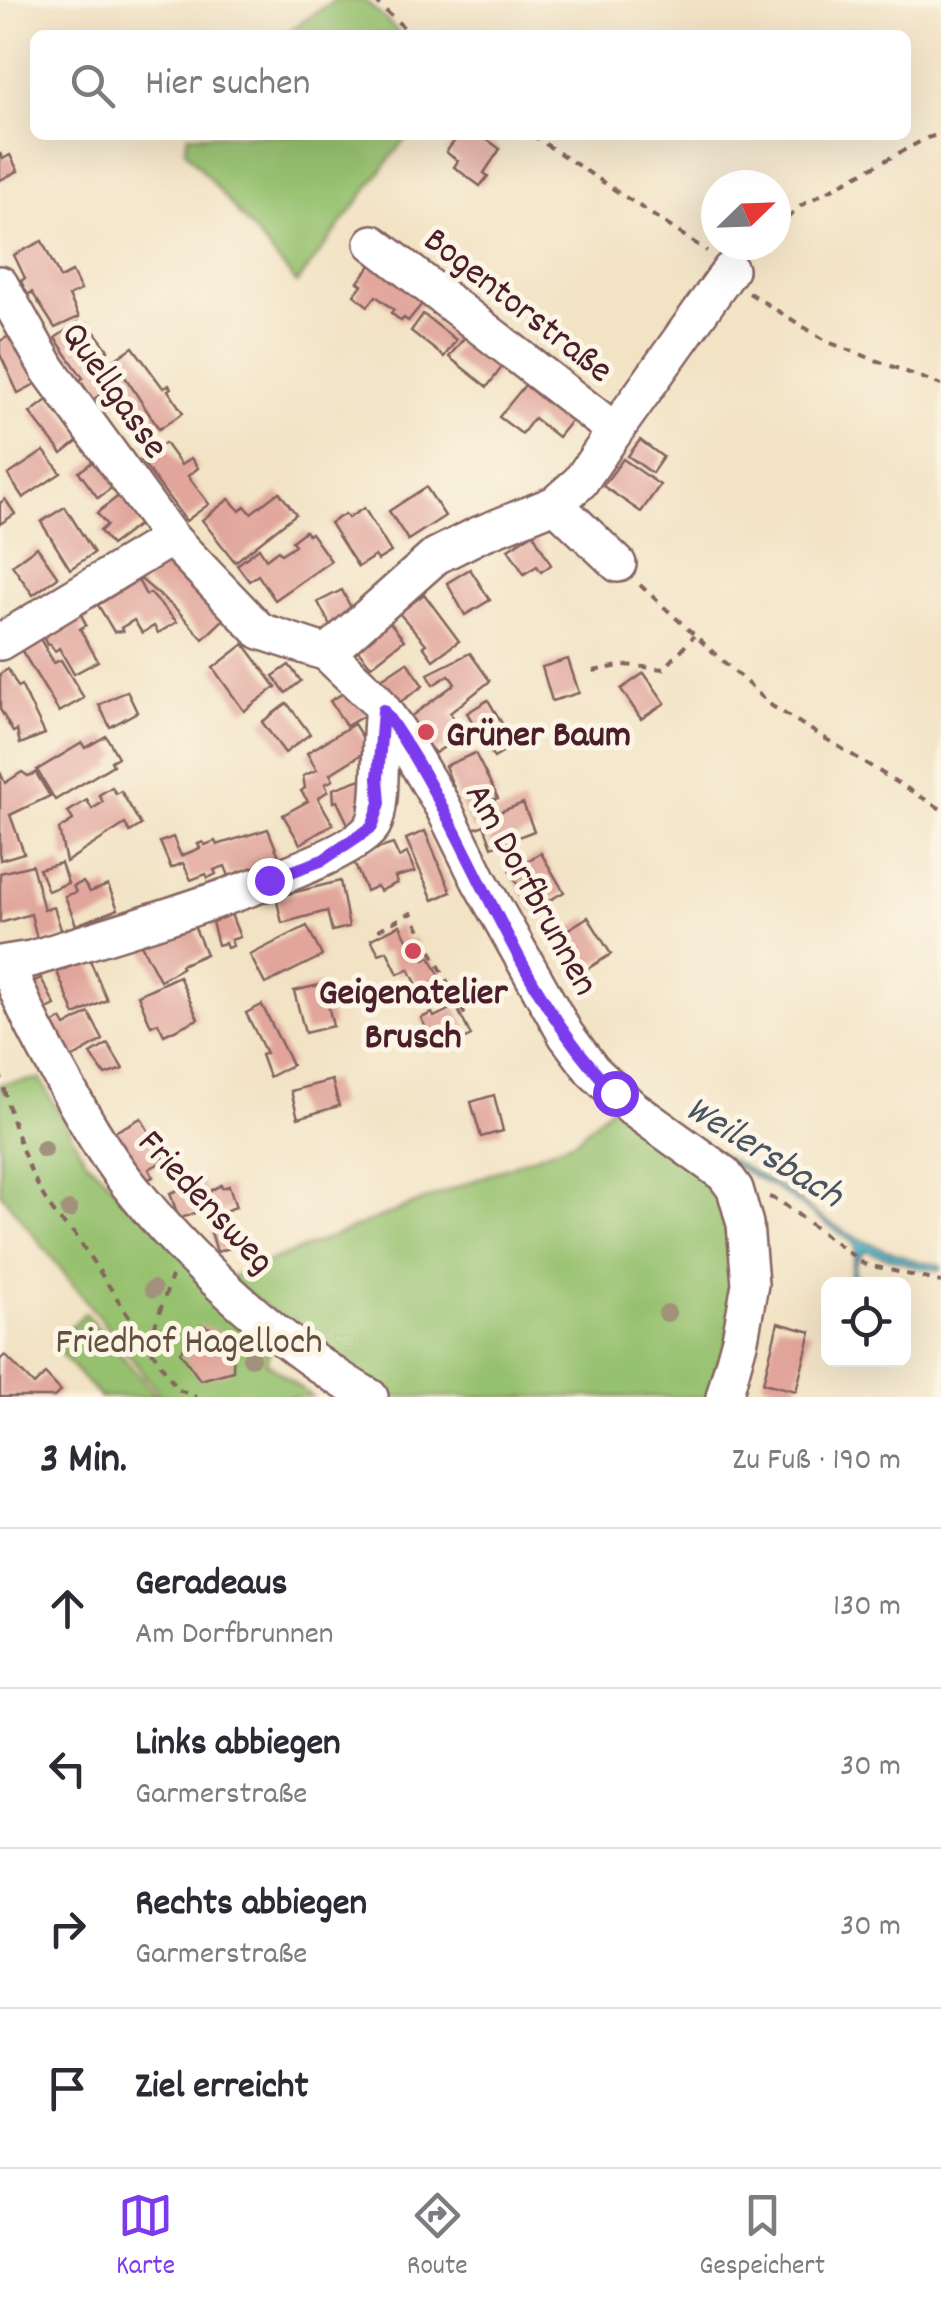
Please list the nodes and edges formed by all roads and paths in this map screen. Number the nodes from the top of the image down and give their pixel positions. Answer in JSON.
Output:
{"nodes":[{"id":1,"x":374,"y":0,"type":"edge"},
{"id":2,"x":407,"y":30,"type":"edge"},
{"id":3,"x":941,"y":134,"type":"edge"},
{"id":4,"x":539,"y":140,"type":"edge"},
{"id":5,"x":791,"y":215,"type":"edge"},
{"id":6,"x":373,"y":243,"type":"dead end"},
{"id":7,"x":728,"y":272,"type":"junction"},
{"id":8,"x":0,"y":284,"type":"edge"},
{"id":9,"x":941,"y":385,"type":"edge"},
{"id":10,"x":614,"y":430,"type":"junction"},
{"id":11,"x":555,"y":504,"type":"junction"},
{"id":12,"x":171,"y":538,"type":"junction"},
{"id":13,"x":618,"y":564,"type":"joint"},
{"id":14,"x":694,"y":636,"type":"junction"},
{"id":15,"x":0,"y":642,"type":"edge"},
{"id":16,"x":327,"y":653,"type":"junction"},
{"id":17,"x":592,"y":671,"type":"dead end"},
{"id":18,"x":383,"y":710,"type":"junction"},
{"id":19,"x":941,"y":810,"type":"edge"},
{"id":20,"x":378,"y":930,"type":"dead end"},
{"id":21,"x":4,"y":964,"type":"edge"},
{"id":22,"x":460,"y":1014,"type":"dead end"},
{"id":23,"x":0,"y":1073,"type":"edge"},
{"id":24,"x":735,"y":1189,"type":"junction"},
{"id":25,"x":184,"y":1246,"type":"junction"},
{"id":26,"x":941,"y":1282,"type":"edge"},
{"id":27,"x":149,"y":1343,"type":"junction"},
{"id":28,"x":196,"y":1397,"type":"edge"},
{"id":29,"x":370,"y":1397,"type":"edge"},
{"id":30,"x":724,"y":1397,"type":"edge"}],
"edges":[{"from":1,"to":2,"type":"path"},
{"from":3,"to":5,"type":"path"},
{"from":4,"to":7,"type":"path"},
{"from":6,"to":10,"type":"street","name":"Bogentorstraße"},
{"from":7,"to":9,"type":"path"},
{"from":7,"to":10,"type":"street","name":"Bogentorstraße"},
{"from":8,"to":12,"type":"street","name":"Quellgasse"},
{"from":10,"to":11,"type":"street","name":"Bogentorstraße"},
{"from":11,"to":13,"type":"street"},
{"from":11,"to":16,"type":"street","name":"Bogentorstraße"},
{"from":12,"to":15,"type":"street"},
{"from":12,"to":16,"type":"street","name":"Am Dorfbrunnen"},
{"from":13,"to":14,"type":"path"},
{"from":14,"to":17,"type":"path"},
{"from":14,"to":19,"type":"path"},
{"from":16,"to":18,"type":"street","name":"Am Dorfbrunnen"},
{"from":18,"to":21,"type":"street"},
{"from":18,"to":24,"type":"street","name":"Am Dorfbrunnen"},
{"from":20,"to":22,"type":"path"},
{"from":21,"to":25,"type":"street","name":"Friedensweg"},
{"from":23,"to":27,"type":"path"},
{"from":24,"to":26,"type":"path"},
{"from":24,"to":30,"type":"street"},
{"from":25,"to":27,"type":"path"},
{"from":25,"to":29,"type":"street","name":"Friedensweg"},
{"from":27,"to":28,"type":"path"}]}
